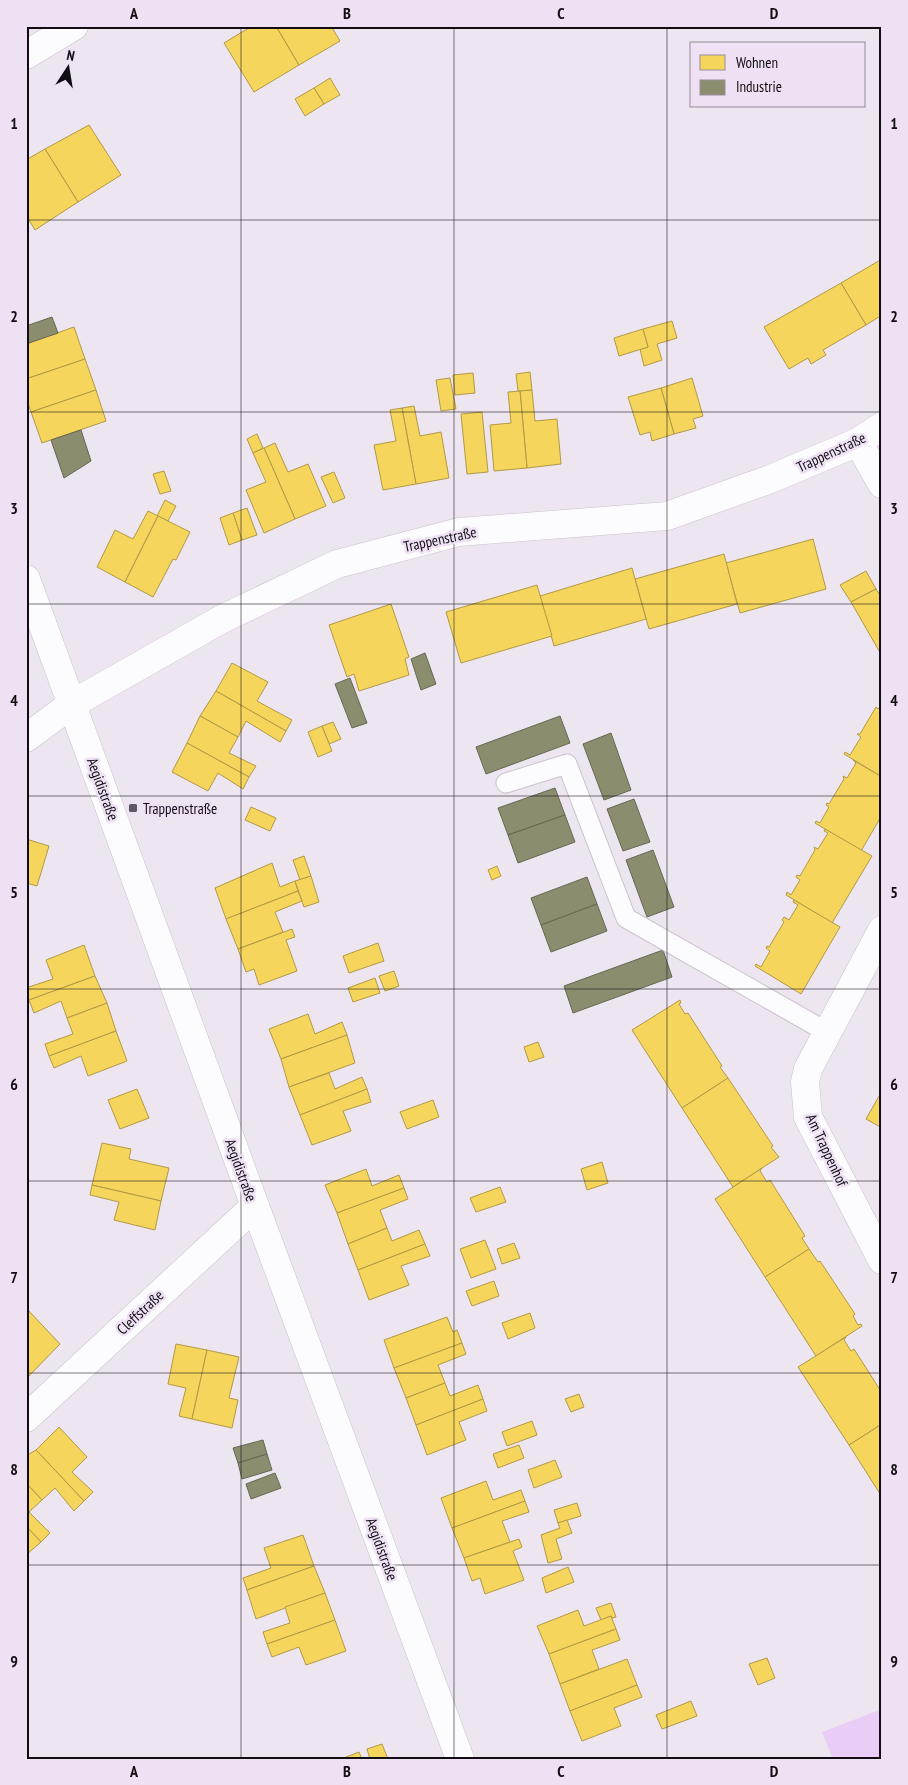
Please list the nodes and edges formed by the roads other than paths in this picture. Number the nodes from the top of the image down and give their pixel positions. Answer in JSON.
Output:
{"nodes":[{"id":1,"x":74,"y":26,"type":"edge"},
{"id":2,"x":26,"y":55,"type":"edge"},
{"id":3,"x":882,"y":426,"type":"edge"},
{"id":4,"x":858,"y":442,"type":"junction"},
{"id":5,"x":882,"y":484,"type":"edge"},
{"id":6,"x":26,"y":579,"type":"edge"},
{"id":7,"x":72,"y":704,"type":"junction"},
{"id":8,"x":26,"y":738,"type":"edge"},
{"id":9,"x":506,"y":784,"type":"dead end"},
{"id":10,"x":882,"y":930,"type":"edge"},
{"id":11,"x":827,"y":1032,"type":"junction"},
{"id":12,"x":255,"y":1206,"type":"junction"},
{"id":13,"x":882,"y":1260,"type":"edge"},
{"id":14,"x":26,"y":1418,"type":"edge"},
{"id":15,"x":460,"y":1759,"type":"edge"}],
"edges":[{"from":1,"to":2,"type":"street"},
{"from":3,"to":4,"type":"street","name":"Trappenstraße"},
{"from":4,"to":5,"type":"street"},
{"from":4,"to":7,"type":"street","name":"Trappenstraße"},
{"from":6,"to":7,"type":"street","name":"Aegidistraße"},
{"from":7,"to":8,"type":"street","name":"Trappenstraße"},
{"from":7,"to":12,"type":"street","name":"Aegidistraße"},
{"from":9,"to":11,"type":"lane"},
{"from":10,"to":11,"type":"street","name":"Am Trappenhof"},
{"from":11,"to":13,"type":"street","name":"Am Trappenhof"},
{"from":12,"to":14,"type":"street","name":"Cleffstraße"},
{"from":12,"to":15,"type":"street","name":"Aegidistraße"}]}
